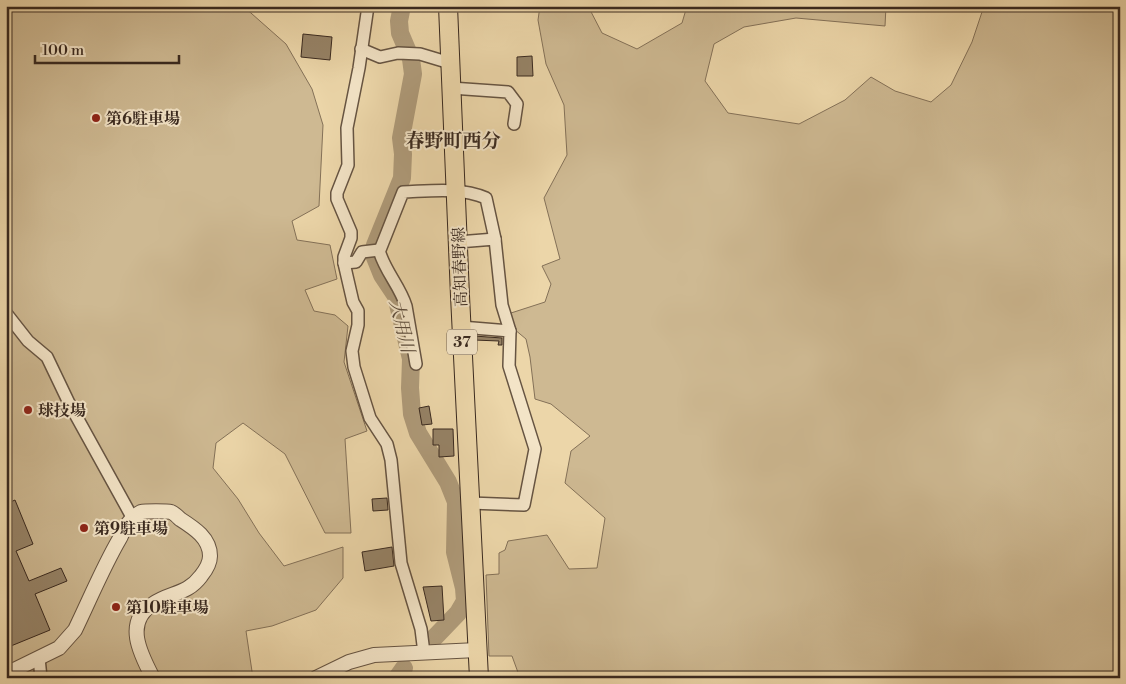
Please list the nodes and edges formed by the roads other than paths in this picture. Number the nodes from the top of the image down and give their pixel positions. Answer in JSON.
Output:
{"nodes":[{"id":1,"x":368,"y":6,"type":"edge"},
{"id":2,"x":448,"y":6,"type":"edge"},
{"id":3,"x":362,"y":49,"type":"junction"},
{"id":4,"x":450,"y":63,"type":"junction"},
{"id":5,"x":451,"y":88,"type":"junction"},
{"id":6,"x":514,"y":124,"type":"dead end"},
{"id":7,"x":456,"y":190,"type":"junction"},
{"id":8,"x":495,"y":239,"type":"junction"},
{"id":9,"x":458,"y":242,"type":"junction"},
{"id":10,"x":374,"y":250,"type":"junction"},
{"id":11,"x":344,"y":263,"type":"junction"},
{"id":12,"x":6,"y":313,"type":"edge"},
{"id":13,"x":462,"y":327,"type":"junction"},
{"id":14,"x":510,"y":331,"type":"junction"},
{"id":15,"x":416,"y":364,"type":"dead end"},
{"id":16,"x":470,"y":503,"type":"junction"},
{"id":17,"x":132,"y":518,"type":"junction"},
{"id":18,"x":477,"y":650,"type":"junction"},
{"id":19,"x":424,"y":653,"type":"junction"},
{"id":20,"x":39,"y":658,"type":"junction"},
{"id":21,"x":6,"y":674,"type":"edge"},
{"id":22,"x":41,"y":678,"type":"edge"},
{"id":23,"x":153,"y":678,"type":"edge"},
{"id":24,"x":316,"y":678,"type":"edge"},
{"id":25,"x":479,"y":678,"type":"edge"}],
"edges":[{"from":1,"to":3,"type":"street"},
{"from":2,"to":4,"type":"main road","name":"高知春野線","number":"37"},
{"from":3,"to":4,"type":"street"},
{"from":3,"to":11,"type":"street"},
{"from":4,"to":5,"type":"main road","name":"高知春野線","number":"37"},
{"from":5,"to":6,"type":"street"},
{"from":5,"to":7,"type":"main road","name":"高知春野線","number":"37"},
{"from":7,"to":8,"type":"street"},
{"from":7,"to":9,"type":"main road","name":"高知春野線","number":"37"},
{"from":7,"to":10,"type":"street"},
{"from":8,"to":9,"type":"street"},
{"from":8,"to":14,"type":"street"},
{"from":9,"to":13,"type":"main road","name":"高知春野線","number":"37"},
{"from":10,"to":11,"type":"street"},
{"from":10,"to":15,"type":"street"},
{"from":11,"to":19,"type":"street"},
{"from":12,"to":17,"type":"street"},
{"from":13,"to":14,"type":"street"},
{"from":13,"to":16,"type":"main road","name":"高知春野線","number":"37"},
{"from":14,"to":16,"type":"street"},
{"from":16,"to":18,"type":"main road","name":"高知春野線","number":"37"},
{"from":17,"to":20,"type":"street"},
{"from":17,"to":23,"type":"street"},
{"from":18,"to":19,"type":"street"},
{"from":18,"to":25,"type":"main road","name":"高知春野線","number":"37"},
{"from":19,"to":24,"type":"street"},
{"from":20,"to":21,"type":"street"},
{"from":20,"to":22,"type":"street"}]}
